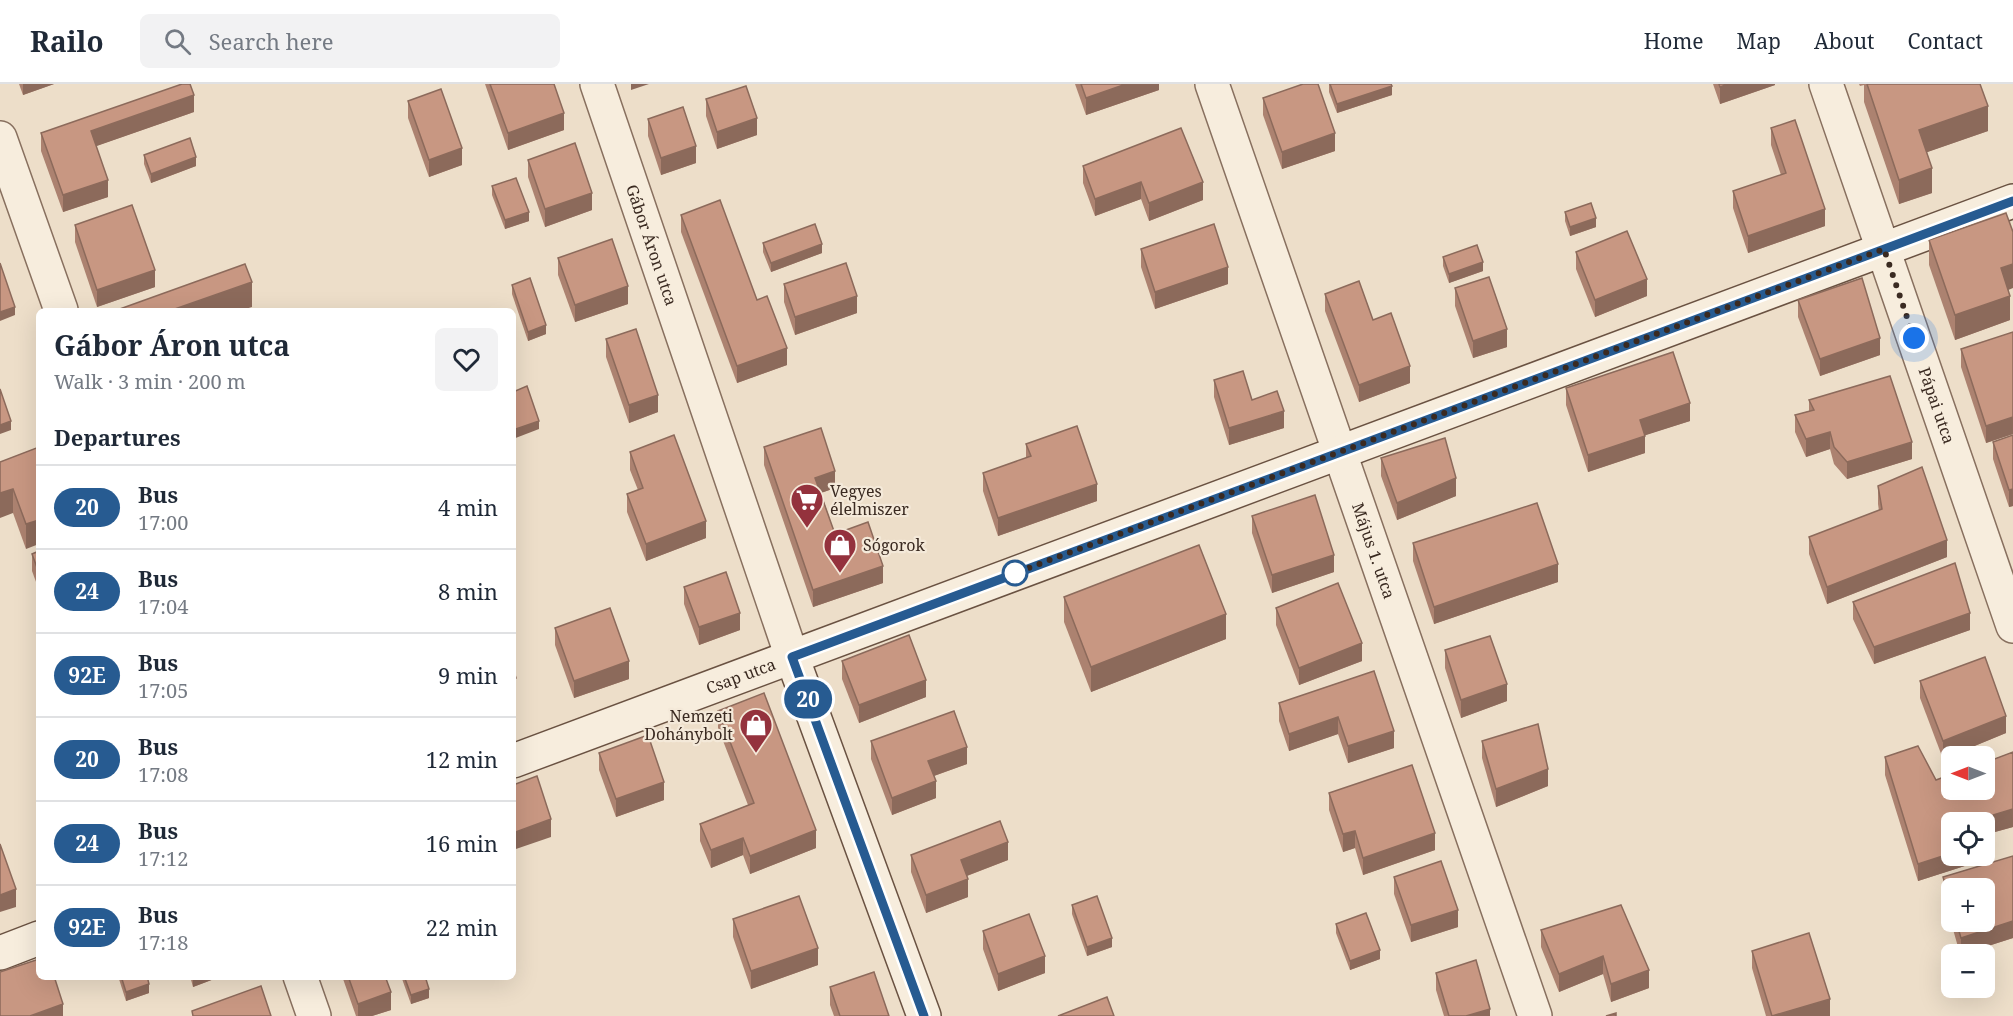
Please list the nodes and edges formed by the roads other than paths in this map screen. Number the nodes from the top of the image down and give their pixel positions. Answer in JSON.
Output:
{"nodes":[{"id":1,"x":597,"y":84,"type":"edge"},
{"id":2,"x":1212,"y":84,"type":"edge"},
{"id":3,"x":1826,"y":84,"type":"edge"},
{"id":4,"x":0,"y":138,"type":"edge"},
{"id":5,"x":2013,"y":201,"type":"edge"},
{"id":6,"x":1884,"y":249,"type":"junction"},
{"id":7,"x":60,"y":308,"type":"edge"},
{"id":8,"x":1338,"y":452,"type":"junction"},
{"id":9,"x":2013,"y":626,"type":"edge"},
{"id":10,"x":792,"y":657,"type":"junction"},
{"id":11,"x":516,"y":760,"type":"edge"},
{"id":12,"x":36,"y":939,"type":"edge"},
{"id":13,"x":0,"y":952,"type":"edge"},
{"id":14,"x":301,"y":980,"type":"edge"},
{"id":15,"x":314,"y":1016,"type":"edge"},
{"id":16,"x":924,"y":1016,"type":"edge"},
{"id":17,"x":1534,"y":1016,"type":"edge"}],
"edges":[{"from":1,"to":10,"type":"street","name":"Gábor Áron utca"},
{"from":2,"to":8,"type":"street","name":"Május 1. utca"},
{"from":3,"to":6,"type":"street","name":"Pápai utca"},
{"from":4,"to":7,"type":"street"},
{"from":5,"to":6,"type":"street","name":"Csap utca"},
{"from":6,"to":8,"type":"street","name":"Csap utca"},
{"from":6,"to":9,"type":"street","name":"Pápai utca"},
{"from":8,"to":10,"type":"street","name":"Csap utca"},
{"from":8,"to":17,"type":"street","name":"Május 1. utca"},
{"from":10,"to":11,"type":"street","name":"Csap utca"},
{"from":10,"to":16,"type":"street","name":"Gábor Áron utca"},
{"from":12,"to":13,"type":"street"},
{"from":14,"to":15,"type":"street"}]}
